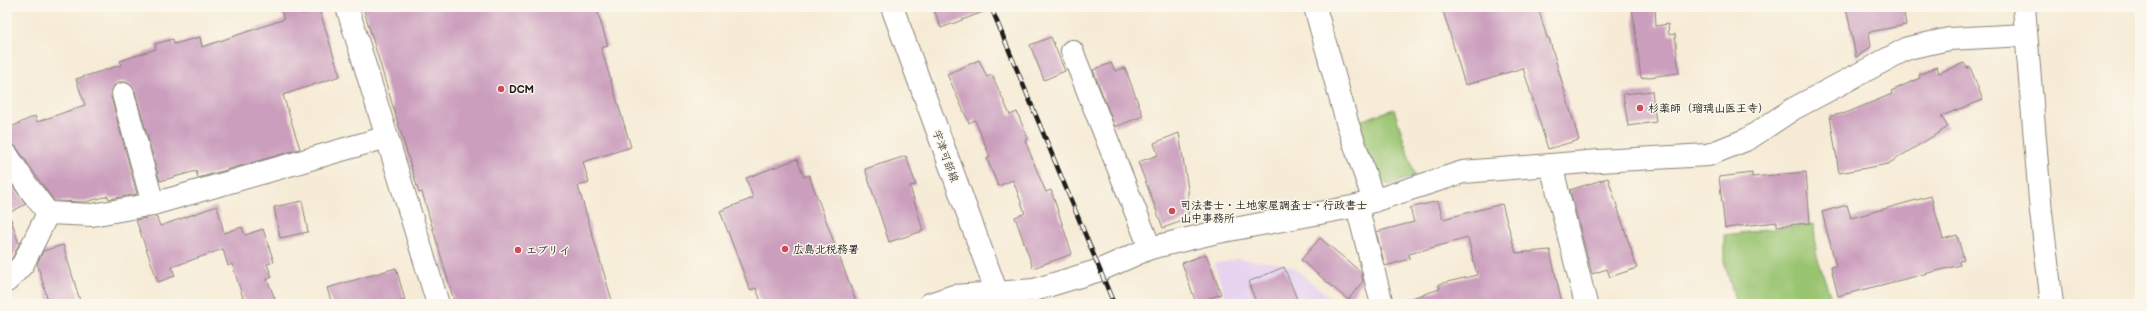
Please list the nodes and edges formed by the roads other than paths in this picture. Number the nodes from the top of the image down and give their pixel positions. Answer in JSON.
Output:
{"nodes":[{"id":1,"x":347,"y":7,"type":"edge"},
{"id":2,"x":892,"y":7,"type":"edge"},
{"id":3,"x":1315,"y":7,"type":"edge"},
{"id":4,"x":2024,"y":7,"type":"edge"},
{"id":5,"x":2025,"y":34,"type":"junction"},
{"id":6,"x":1072,"y":51,"type":"dead end"},
{"id":7,"x":123,"y":94,"type":"dead end"},
{"id":8,"x":387,"y":137,"type":"junction"},
{"id":9,"x":7,"y":155,"type":"edge"},
{"id":10,"x":1551,"y":165,"type":"junction"},
{"id":11,"x":1365,"y":203,"type":"junction"},
{"id":12,"x":153,"y":204,"type":"junction"},
{"id":13,"x":48,"y":213,"type":"junction"},
{"id":14,"x":1150,"y":248,"type":"junction"},
{"id":15,"x":7,"y":281,"type":"edge"},
{"id":16,"x":999,"y":299,"type":"edge"},
{"id":17,"x":438,"y":304,"type":"edge"},
{"id":18,"x":930,"y":304,"type":"edge"},
{"id":19,"x":1382,"y":304,"type":"edge"},
{"id":20,"x":1586,"y":304,"type":"edge"},
{"id":21,"x":2052,"y":304,"type":"edge"}],
"edges":[{"from":1,"to":8,"type":"street"},
{"from":2,"to":16,"type":"street","name":"宇津可部線"},
{"from":3,"to":11,"type":"street"},
{"from":4,"to":5,"type":"street"},
{"from":5,"to":10,"type":"street"},
{"from":5,"to":21,"type":"street"},
{"from":6,"to":14,"type":"street"},
{"from":7,"to":12,"type":"street"},
{"from":8,"to":12,"type":"street"},
{"from":8,"to":17,"type":"street"},
{"from":9,"to":13,"type":"street"},
{"from":10,"to":11,"type":"street"},
{"from":10,"to":20,"type":"street"},
{"from":11,"to":14,"type":"street"},
{"from":11,"to":19,"type":"street"},
{"from":12,"to":13,"type":"street"},
{"from":13,"to":15,"type":"street"},
{"from":14,"to":16,"type":"street"},
{"from":16,"to":18,"type":"street"}]}
